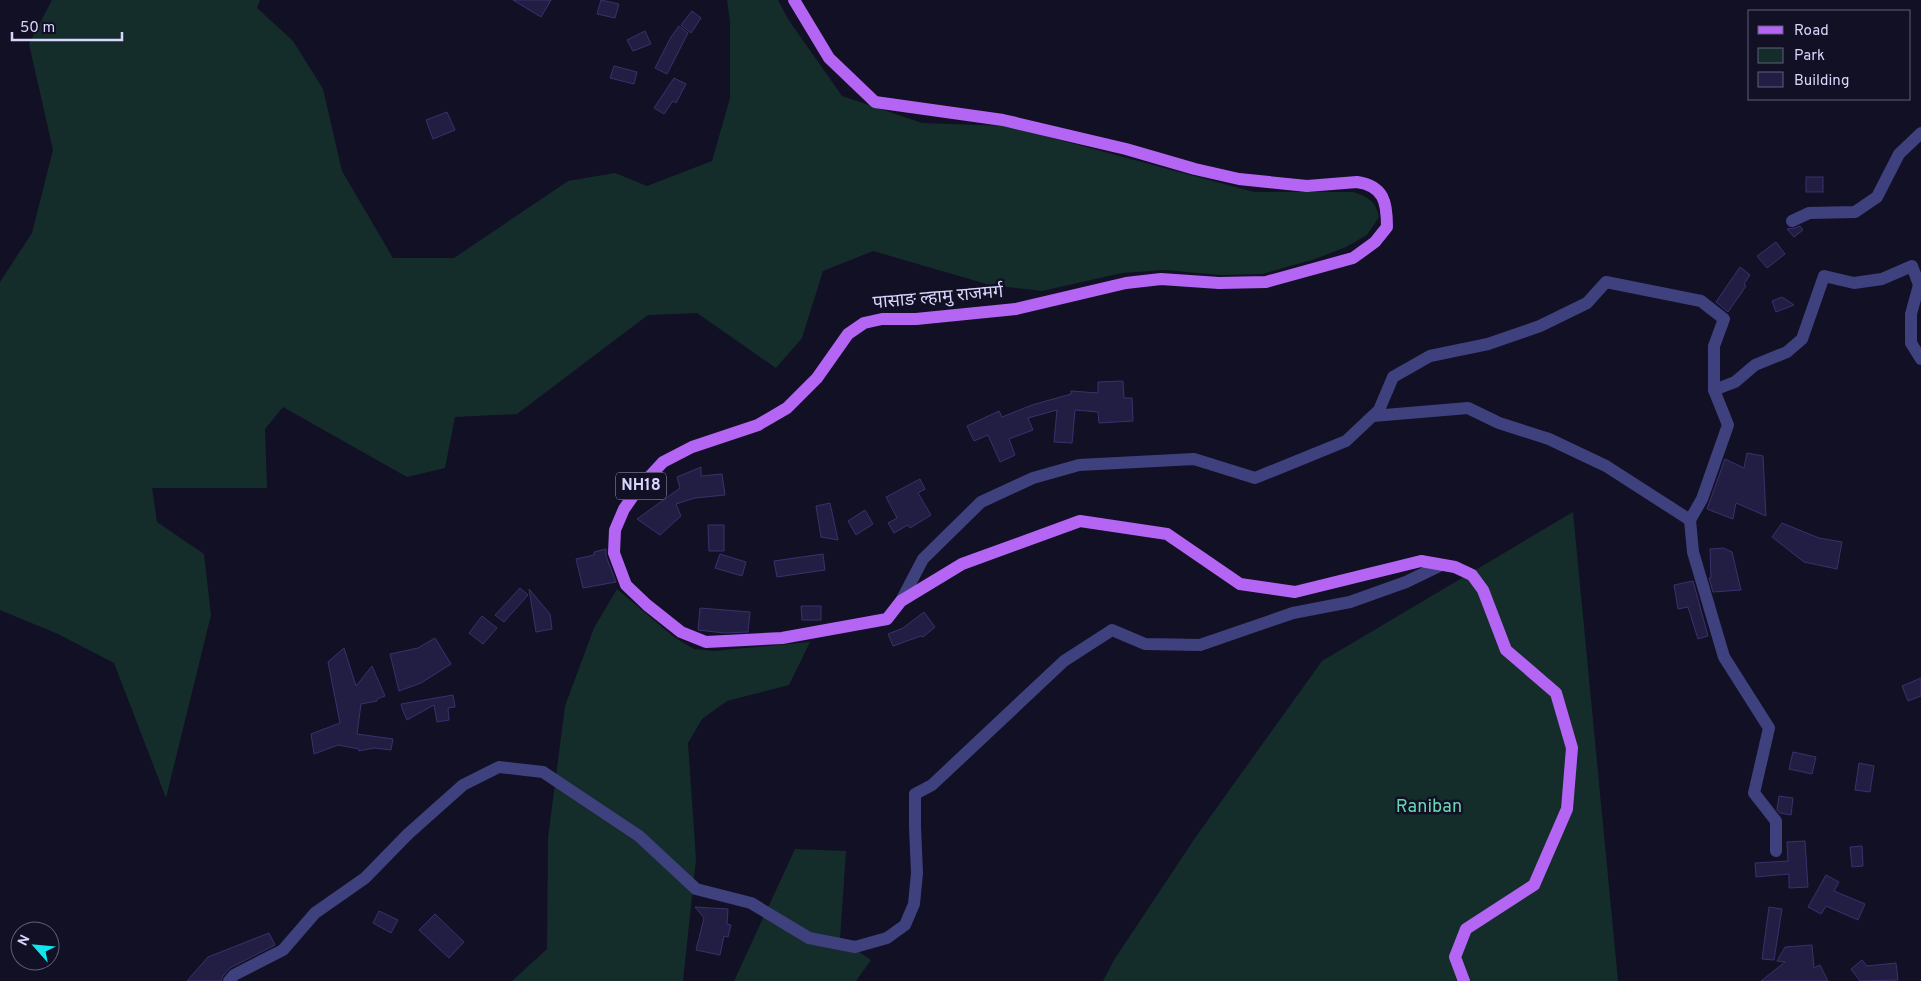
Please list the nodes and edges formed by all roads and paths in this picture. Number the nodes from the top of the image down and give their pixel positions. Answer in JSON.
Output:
{"nodes":[{"id":1,"x":794,"y":0,"type":"edge"},
{"id":2,"x":1921,"y":133,"type":"edge"},
{"id":3,"x":1792,"y":221,"type":"dead end"},
{"id":4,"x":1921,"y":359,"type":"edge"},
{"id":5,"x":1714,"y":390,"type":"junction"},
{"id":6,"x":1373,"y":416,"type":"junction"},
{"id":7,"x":1690,"y":520,"type":"junction"},
{"id":8,"x":1439,"y":566,"type":"junction"},
{"id":9,"x":901,"y":601,"type":"junction"},
{"id":10,"x":1776,"y":851,"type":"dead end"},
{"id":11,"x":229,"y":981,"type":"edge"},
{"id":12,"x":1464,"y":981,"type":"edge"}],
"edges":[{"from":1,"to":9,"type":"main road","name":"पासाङ ल्हामु राजमर्ग","number":"NH18"},
{"from":2,"to":3,"type":"street"},
{"from":4,"to":5,"type":"street"},
{"from":5,"to":6,"type":"street"},
{"from":5,"to":7,"type":"street"},
{"from":6,"to":7,"type":"street"},
{"from":6,"to":9,"type":"street"},
{"from":7,"to":10,"type":"street"},
{"from":8,"to":9,"type":"main road","name":"पासाङ ल्हामु राजमर्ग","number":"NH18"},
{"from":8,"to":11,"type":"street"},
{"from":8,"to":12,"type":"main road","name":"पासाङ ल्हामु राजमर्ग","number":"NH18"}]}
